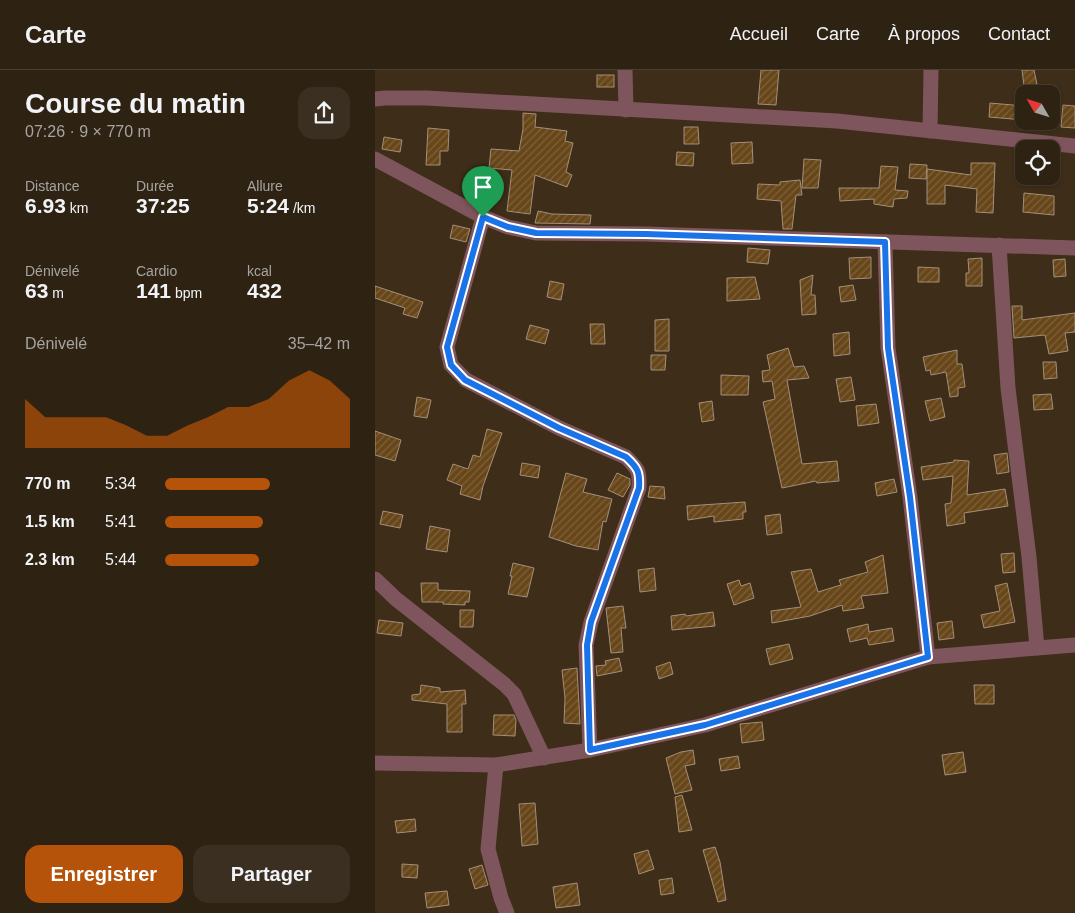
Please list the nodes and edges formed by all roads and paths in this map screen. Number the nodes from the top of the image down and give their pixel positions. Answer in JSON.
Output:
{"nodes":[{"id":1,"x":625,"y":70,"type":"edge"},
{"id":2,"x":931,"y":70,"type":"edge"},
{"id":3,"x":375,"y":99,"type":"edge"},
{"id":4,"x":626,"y":110,"type":"junction"},
{"id":5,"x":930,"y":131,"type":"junction"},
{"id":6,"x":1075,"y":146,"type":"edge"},
{"id":7,"x":375,"y":159,"type":"edge"},
{"id":8,"x":483,"y":217,"type":"junction"},
{"id":9,"x":885,"y":242,"type":"junction"},
{"id":10,"x":999,"y":245,"type":"junction"},
{"id":11,"x":1075,"y":248,"type":"edge"},
{"id":12,"x":375,"y":579,"type":"edge"},
{"id":13,"x":1075,"y":645,"type":"edge"},
{"id":14,"x":1037,"y":648,"type":"junction"},
{"id":15,"x":928,"y":657,"type":"junction"},
{"id":16,"x":590,"y":750,"type":"junction"},
{"id":17,"x":544,"y":758,"type":"junction"},
{"id":18,"x":375,"y":763,"type":"edge"},
{"id":19,"x":496,"y":765,"type":"junction"},
{"id":20,"x":507,"y":913,"type":"edge"}],
"edges":[{"from":1,"to":4,"type":"street"},
{"from":2,"to":5,"type":"street"},
{"from":3,"to":4,"type":"street"},
{"from":4,"to":5,"type":"street"},
{"from":5,"to":6,"type":"street"},
{"from":7,"to":8,"type":"street"},
{"from":8,"to":9,"type":"street"},
{"from":8,"to":16,"type":"street"},
{"from":9,"to":10,"type":"street"},
{"from":9,"to":15,"type":"street"},
{"from":10,"to":11,"type":"street"},
{"from":10,"to":14,"type":"street"},
{"from":12,"to":17,"type":"street"},
{"from":13,"to":14,"type":"street"},
{"from":14,"to":15,"type":"street"},
{"from":15,"to":16,"type":"street"},
{"from":16,"to":17,"type":"street"},
{"from":17,"to":19,"type":"street"},
{"from":18,"to":19,"type":"street"},
{"from":19,"to":20,"type":"street"}]}
